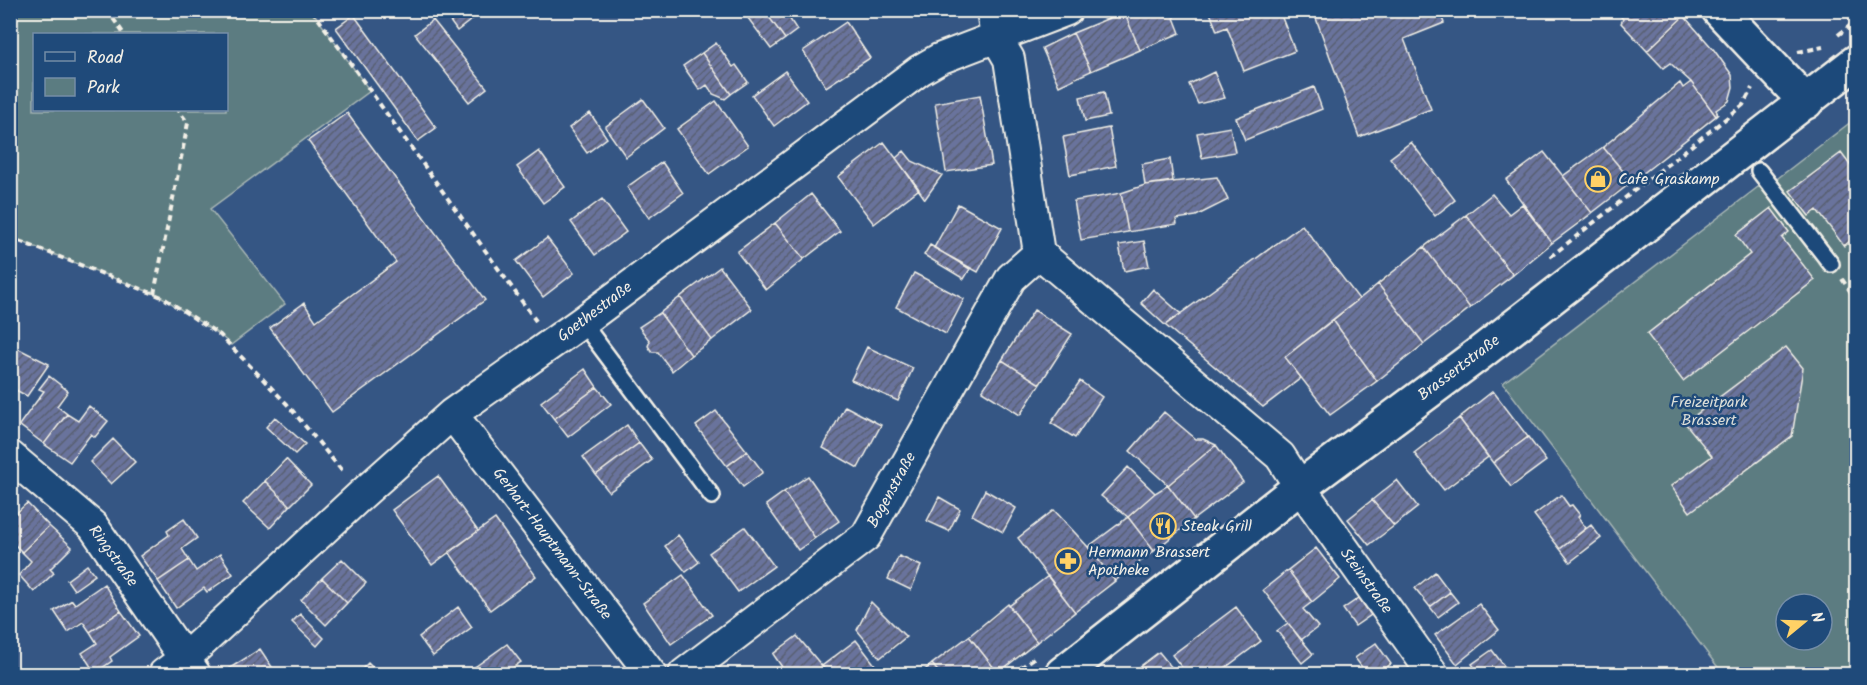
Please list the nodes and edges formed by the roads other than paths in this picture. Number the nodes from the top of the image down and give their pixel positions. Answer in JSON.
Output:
{"nodes":[{"id":1,"x":1067,"y":10,"type":"edge"},
{"id":2,"x":1719,"y":10,"type":"edge"},
{"id":3,"x":994,"y":24,"type":"edge"},
{"id":4,"x":1857,"y":62,"type":"edge"},
{"id":5,"x":1806,"y":102,"type":"junction"},
{"id":6,"x":1759,"y":171,"type":"dead end"},
{"id":7,"x":1040,"y":253,"type":"junction"},
{"id":8,"x":1831,"y":264,"type":"dead end"},
{"id":9,"x":582,"y":322,"type":"junction"},
{"id":10,"x":452,"y":414,"type":"junction"},
{"id":11,"x":10,"y":456,"type":"edge"},
{"id":12,"x":1300,"y":488,"type":"junction"},
{"id":13,"x":712,"y":496,"type":"dead end"},
{"id":14,"x":181,"y":669,"type":"edge"},
{"id":15,"x":651,"y":675,"type":"edge"},
{"id":16,"x":684,"y":675,"type":"edge"},
{"id":17,"x":1062,"y":675,"type":"edge"},
{"id":18,"x":1433,"y":675,"type":"edge"}],
"edges":[{"from":1,"to":3,"type":"street","name":"Goethestraße"},
{"from":2,"to":5,"type":"main road"},
{"from":3,"to":7,"type":"street"},
{"from":3,"to":9,"type":"street","name":"Goethestraße"},
{"from":4,"to":5,"type":"main road","name":"Brassertstraße"},
{"from":5,"to":12,"type":"main road","name":"Brassertstraße"},
{"from":6,"to":8,"type":"lane"},
{"from":7,"to":12,"type":"street"},
{"from":7,"to":16,"type":"street","name":"Bogenstraße"},
{"from":9,"to":10,"type":"street","name":"Goethestraße"},
{"from":9,"to":13,"type":"lane"},
{"from":10,"to":14,"type":"street","name":"Goethestraße"},
{"from":10,"to":15,"type":"street","name":"Gerhart-Hauptmann-Straße"},
{"from":11,"to":14,"type":"street","name":"Ringstraße"},
{"from":12,"to":17,"type":"main road","name":"Brassertstraße"},
{"from":12,"to":18,"type":"street","name":"Steinstraße"}]}
